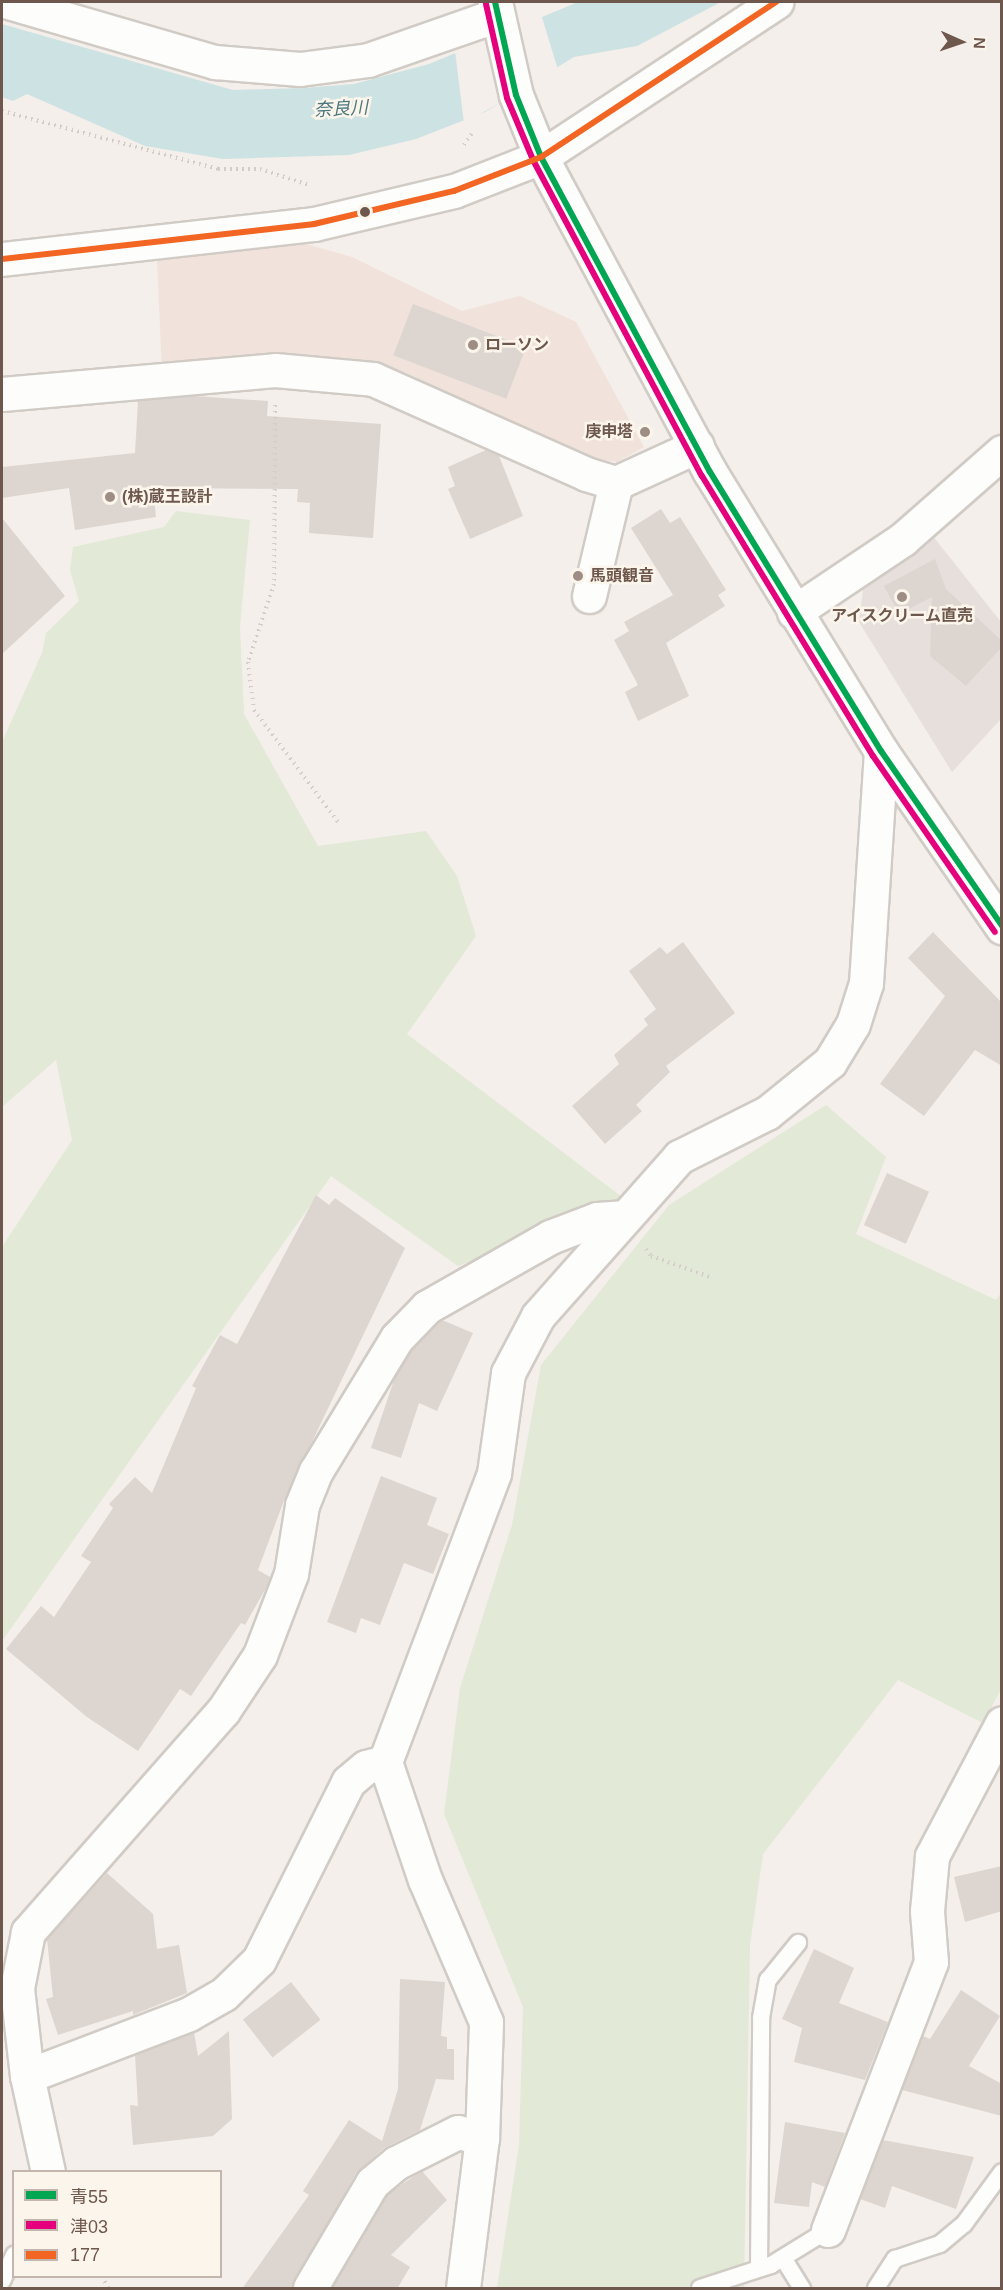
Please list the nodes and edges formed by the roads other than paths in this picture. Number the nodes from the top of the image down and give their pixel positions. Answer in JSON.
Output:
{"nodes":[{"id":1,"x":8,"y":2,"type":"edge"},
{"id":2,"x":776,"y":2,"type":"edge"},
{"id":3,"x":497,"y":15,"type":"edge"},
{"id":4,"x":541,"y":157,"type":"junction"},
{"id":5,"x":2,"y":259,"type":"edge"},
{"id":6,"x":2,"y":394,"type":"edge"},
{"id":7,"x":697,"y":446,"type":"junction"},
{"id":8,"x":1002,"y":452,"type":"edge"},
{"id":9,"x":616,"y":483,"type":"junction"},
{"id":10,"x":589,"y":596,"type":"dead end"},
{"id":11,"x":794,"y":612,"type":"junction"},
{"id":12,"x":881,"y":751,"type":"junction"},
{"id":13,"x":1002,"y":927,"type":"edge"},
{"id":14,"x":623,"y":1217,"type":"junction"},
{"id":15,"x":1002,"y":1723,"type":"edge"},
{"id":16,"x":385,"y":1762,"type":"junction"},
{"id":17,"x":798,"y":1943,"type":"dead end"},
{"id":18,"x":27,"y":2076,"type":"junction"},
{"id":19,"x":483,"y":2138,"type":"junction"},
{"id":20,"x":48,"y":2170,"type":"edge"},
{"id":21,"x":1002,"y":2172,"type":"edge"},
{"id":22,"x":828,"y":2230,"type":"joint"},
{"id":23,"x":12,"y":2258,"type":"edge"},
{"id":24,"x":783,"y":2258,"type":"junction"},
{"id":25,"x":759,"y":2268,"type":"junction"},
{"id":26,"x":2,"y":2281,"type":"edge"},
{"id":27,"x":310,"y":2289,"type":"edge"},
{"id":28,"x":463,"y":2289,"type":"edge"},
{"id":29,"x":700,"y":2289,"type":"edge"},
{"id":30,"x":802,"y":2289,"type":"edge"},
{"id":31,"x":876,"y":2289,"type":"edge"}],
"edges":[{"from":1,"to":3,"type":"street"},
{"from":2,"to":4,"type":"street"},
{"from":3,"to":4,"type":"street"},
{"from":4,"to":5,"type":"street"},
{"from":4,"to":7,"type":"street"},
{"from":6,"to":9,"type":"street"},
{"from":7,"to":9,"type":"street"},
{"from":7,"to":11,"type":"street"},
{"from":8,"to":11,"type":"street"},
{"from":9,"to":10,"type":"street"},
{"from":11,"to":12,"type":"street"},
{"from":12,"to":13,"type":"street"},
{"from":12,"to":14,"type":"street"},
{"from":14,"to":16,"type":"street"},
{"from":14,"to":18,"type":"street"},
{"from":15,"to":22,"type":"street"},
{"from":16,"to":18,"type":"street"},
{"from":16,"to":19,"type":"street"},
{"from":17,"to":25,"type":"lane"},
{"from":18,"to":20,"type":"street"},
{"from":19,"to":27,"type":"street"},
{"from":19,"to":28,"type":"street"},
{"from":21,"to":31,"type":"lane"},
{"from":22,"to":24,"type":"lane"},
{"from":23,"to":26,"type":"lane"},
{"from":24,"to":25,"type":"lane"},
{"from":24,"to":30,"type":"lane"},
{"from":25,"to":29,"type":"lane"}]}
